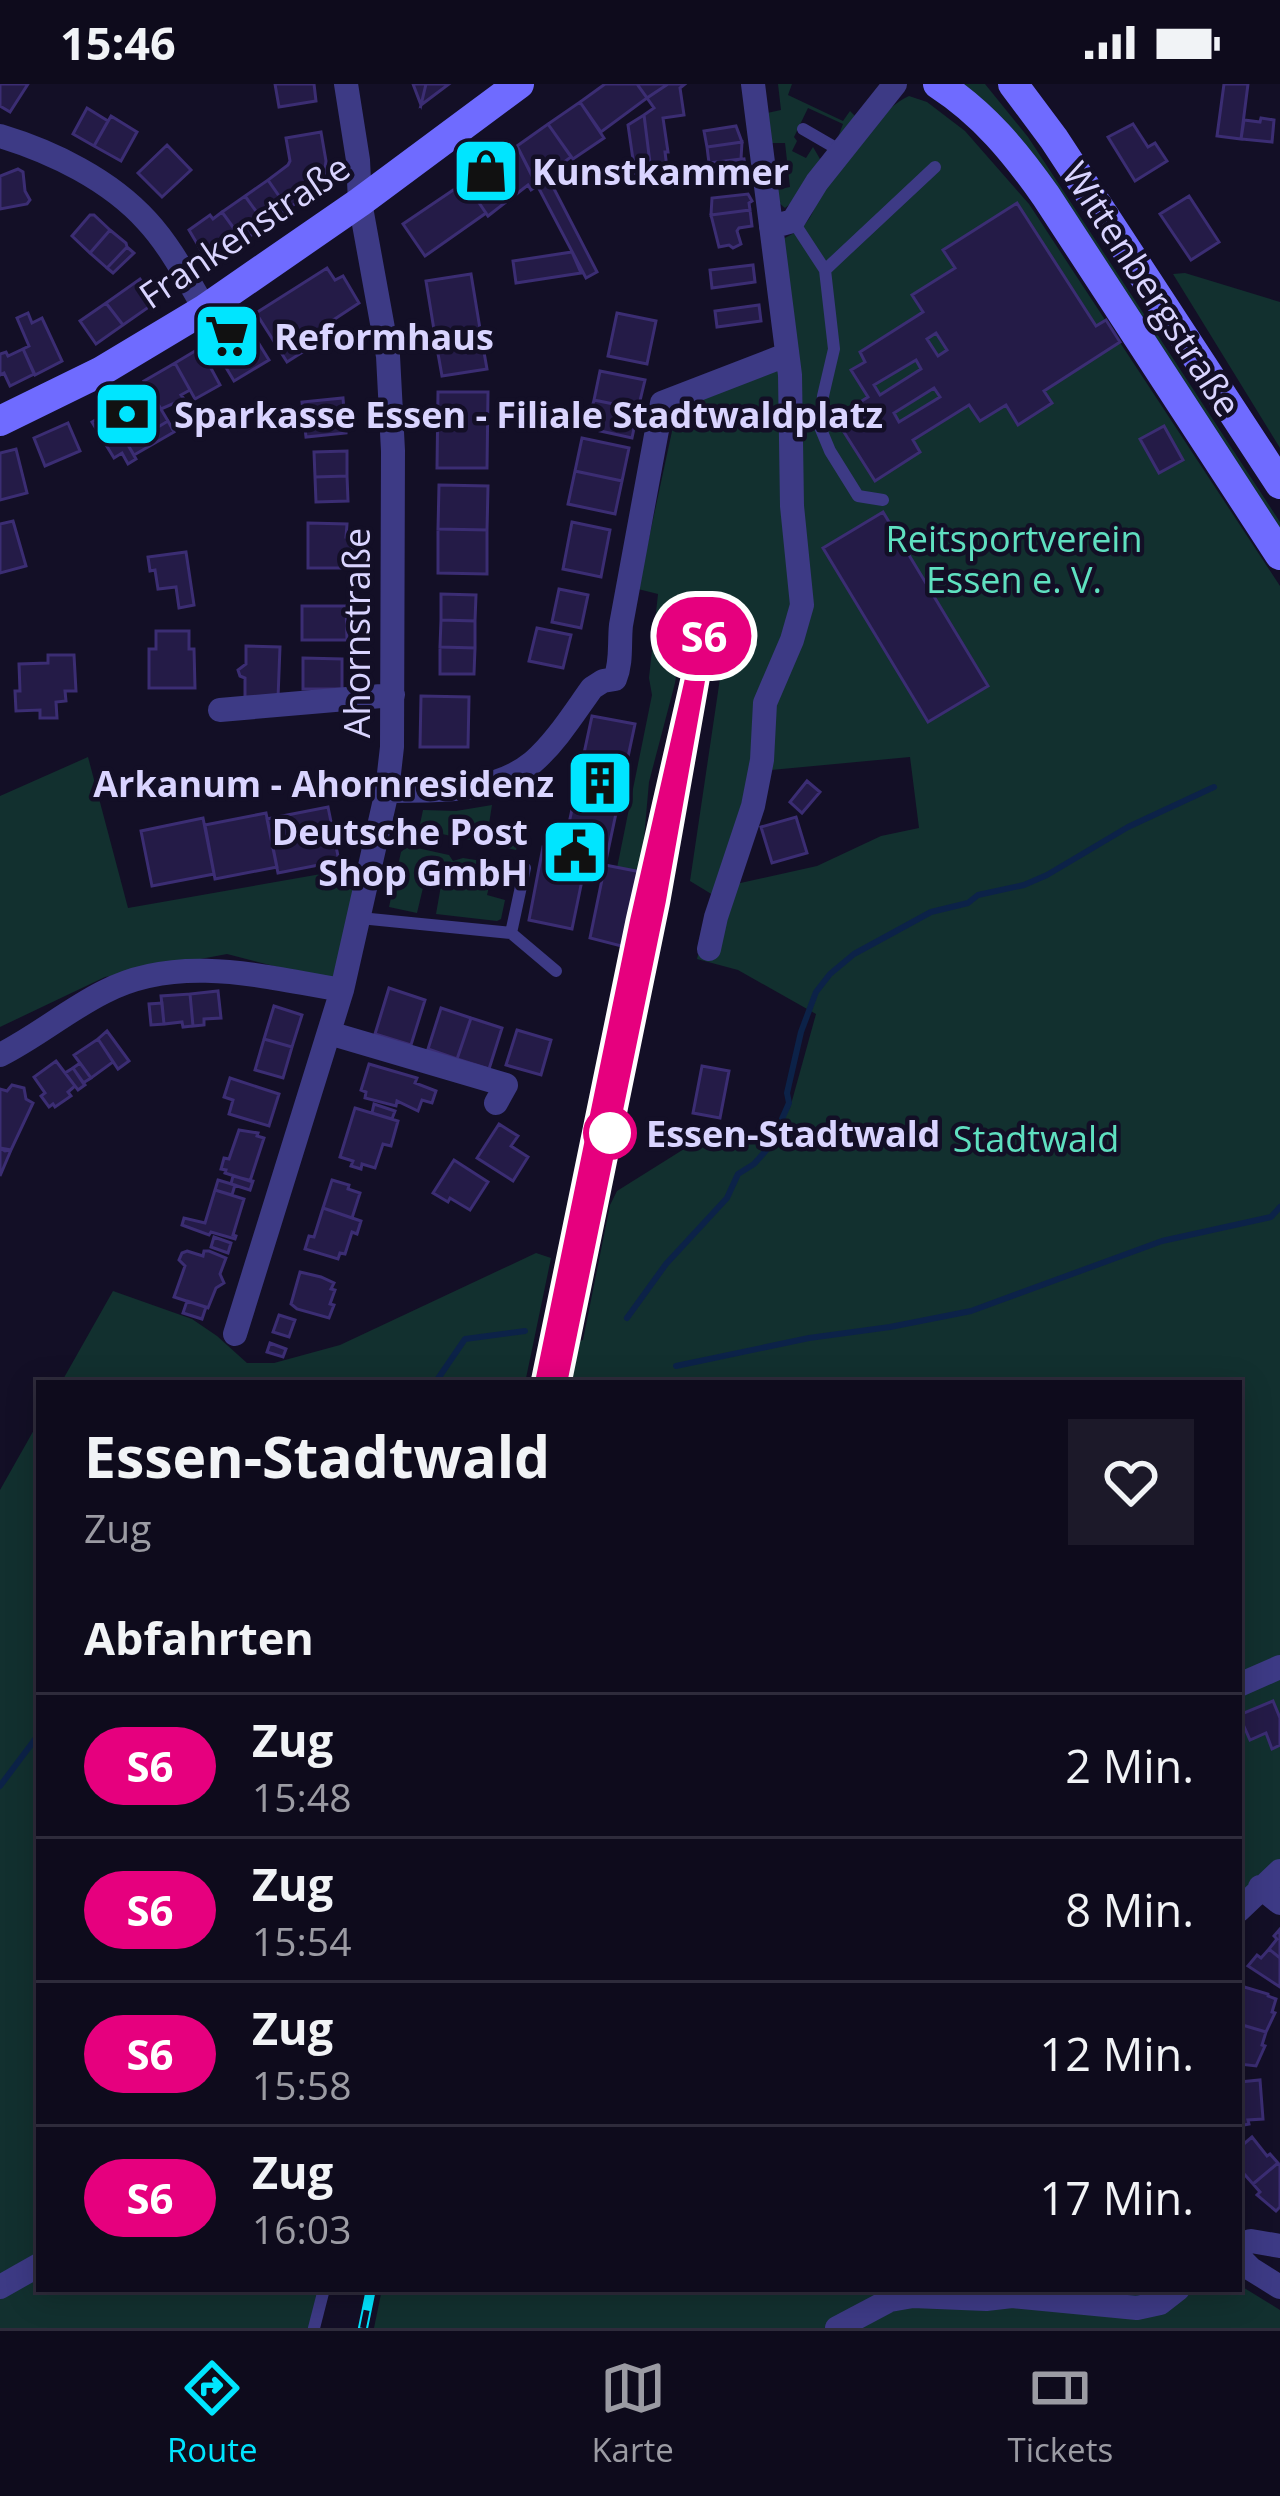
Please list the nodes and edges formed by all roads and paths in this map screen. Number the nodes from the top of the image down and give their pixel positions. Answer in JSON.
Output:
{"nodes":[{"id":1,"x":346,"y":84,"type":"edge"},
{"id":2,"x":519,"y":84,"type":"edge"},
{"id":3,"x":753,"y":84,"type":"edge"},
{"id":4,"x":895,"y":84,"type":"edge"},
{"id":5,"x":938,"y":84,"type":"edge"},
{"id":6,"x":1019,"y":86,"type":"edge"},
{"id":7,"x":803,"y":129,"type":"dead end"},
{"id":8,"x":0,"y":136,"type":"edge"},
{"id":9,"x":842,"y":152,"type":"junction"},
{"id":10,"x":935,"y":167,"type":"dead end"},
{"id":11,"x":360,"y":202,"type":"junction"},
{"id":12,"x":782,"y":224,"type":"junction"},
{"id":13,"x":825,"y":270,"type":"junction"},
{"id":14,"x":206,"y":308,"type":"junction"},
{"id":15,"x":786,"y":355,"type":"junction"},
{"id":16,"x":0,"y":421,"type":"edge"},
{"id":17,"x":1280,"y":484,"type":"edge"},
{"id":18,"x":884,"y":500,"type":"dead end"},
{"id":19,"x":1280,"y":555,"type":"edge"},
{"id":20,"x":393,"y":695,"type":"junction"},
{"id":21,"x":220,"y":710,"type":"dead end"},
{"id":22,"x":387,"y":791,"type":"junction"},
{"id":23,"x":525,"y":868,"type":"dead end"},
{"id":24,"x":360,"y":918,"type":"junction"},
{"id":25,"x":511,"y":933,"type":"junction"},
{"id":26,"x":709,"y":949,"type":"dead end"},
{"id":27,"x":556,"y":971,"type":"dead end"},
{"id":28,"x":342,"y":990,"type":"junction"},
{"id":29,"x":329,"y":1033,"type":"junction"},
{"id":30,"x":0,"y":1055,"type":"edge"},
{"id":31,"x":496,"y":1102,"type":"dead end"},
{"id":32,"x":235,"y":1334,"type":"dead end"},
{"id":33,"x":1280,"y":1667,"type":"edge"},
{"id":34,"x":1242,"y":1684,"type":"edge"},
{"id":35,"x":1274,"y":1887,"type":"edge"},
{"id":36,"x":1242,"y":1908,"type":"edge"},
{"id":37,"x":1242,"y":2245,"type":"edge"},
{"id":38,"x":1280,"y":2246,"type":"edge"},
{"id":39,"x":1242,"y":2260,"type":"edge"},
{"id":40,"x":36,"y":2266,"type":"edge"},
{"id":41,"x":1280,"y":2287,"type":"edge"},
{"id":42,"x":0,"y":2288,"type":"edge"},
{"id":43,"x":323,"y":2292,"type":"edge"},
{"id":44,"x":1174,"y":2292,"type":"edge"},
{"id":45,"x":314,"y":2328,"type":"edge"},
{"id":46,"x":836,"y":2328,"type":"edge"}],
"edges":[{"from":1,"to":11,"type":"street","name":"Ahornstraße"},
{"from":2,"to":11,"type":"main road","name":"Frankenstraße"},
{"from":3,"to":12,"type":"street"},
{"from":4,"to":9,"type":"street"},
{"from":5,"to":19,"type":"main road","name":"Wittenbergstraße"},
{"from":6,"to":17,"type":"main road","name":"Wittenbergstraße"},
{"from":7,"to":9,"type":"lane"},
{"from":8,"to":14,"type":"street"},
{"from":9,"to":12,"type":"street"},
{"from":10,"to":13,"type":"lane"},
{"from":11,"to":14,"type":"main road","name":"Frankenstraße"},
{"from":11,"to":20,"type":"street","name":"Ahornstraße"},
{"from":12,"to":13,"type":"lane"},
{"from":12,"to":15,"type":"street"},
{"from":13,"to":18,"type":"lane"},
{"from":14,"to":16,"type":"main road","name":"Frankenstraße"},
{"from":15,"to":22,"type":"street"},
{"from":15,"to":26,"type":"street"},
{"from":20,"to":21,"type":"street"},
{"from":20,"to":22,"type":"street","name":"Ahornstraße"},
{"from":22,"to":24,"type":"street","name":"Ahornstraße"},
{"from":23,"to":25,"type":"lane"},
{"from":24,"to":25,"type":"lane"},
{"from":24,"to":28,"type":"street","name":"Ahornstraße"},
{"from":25,"to":27,"type":"lane"},
{"from":28,"to":29,"type":"street","name":"Ahornstraße"},
{"from":28,"to":30,"type":"street"},
{"from":29,"to":31,"type":"street"},
{"from":29,"to":32,"type":"street","name":"Ahornstraße"},
{"from":33,"to":34,"type":"street"},
{"from":35,"to":36,"type":"street"},
{"from":37,"to":38,"type":"street"},
{"from":39,"to":41,"type":"street"},
{"from":40,"to":42,"type":"street"},
{"from":43,"to":45,"type":"lane"},
{"from":44,"to":46,"type":"street"}]}
